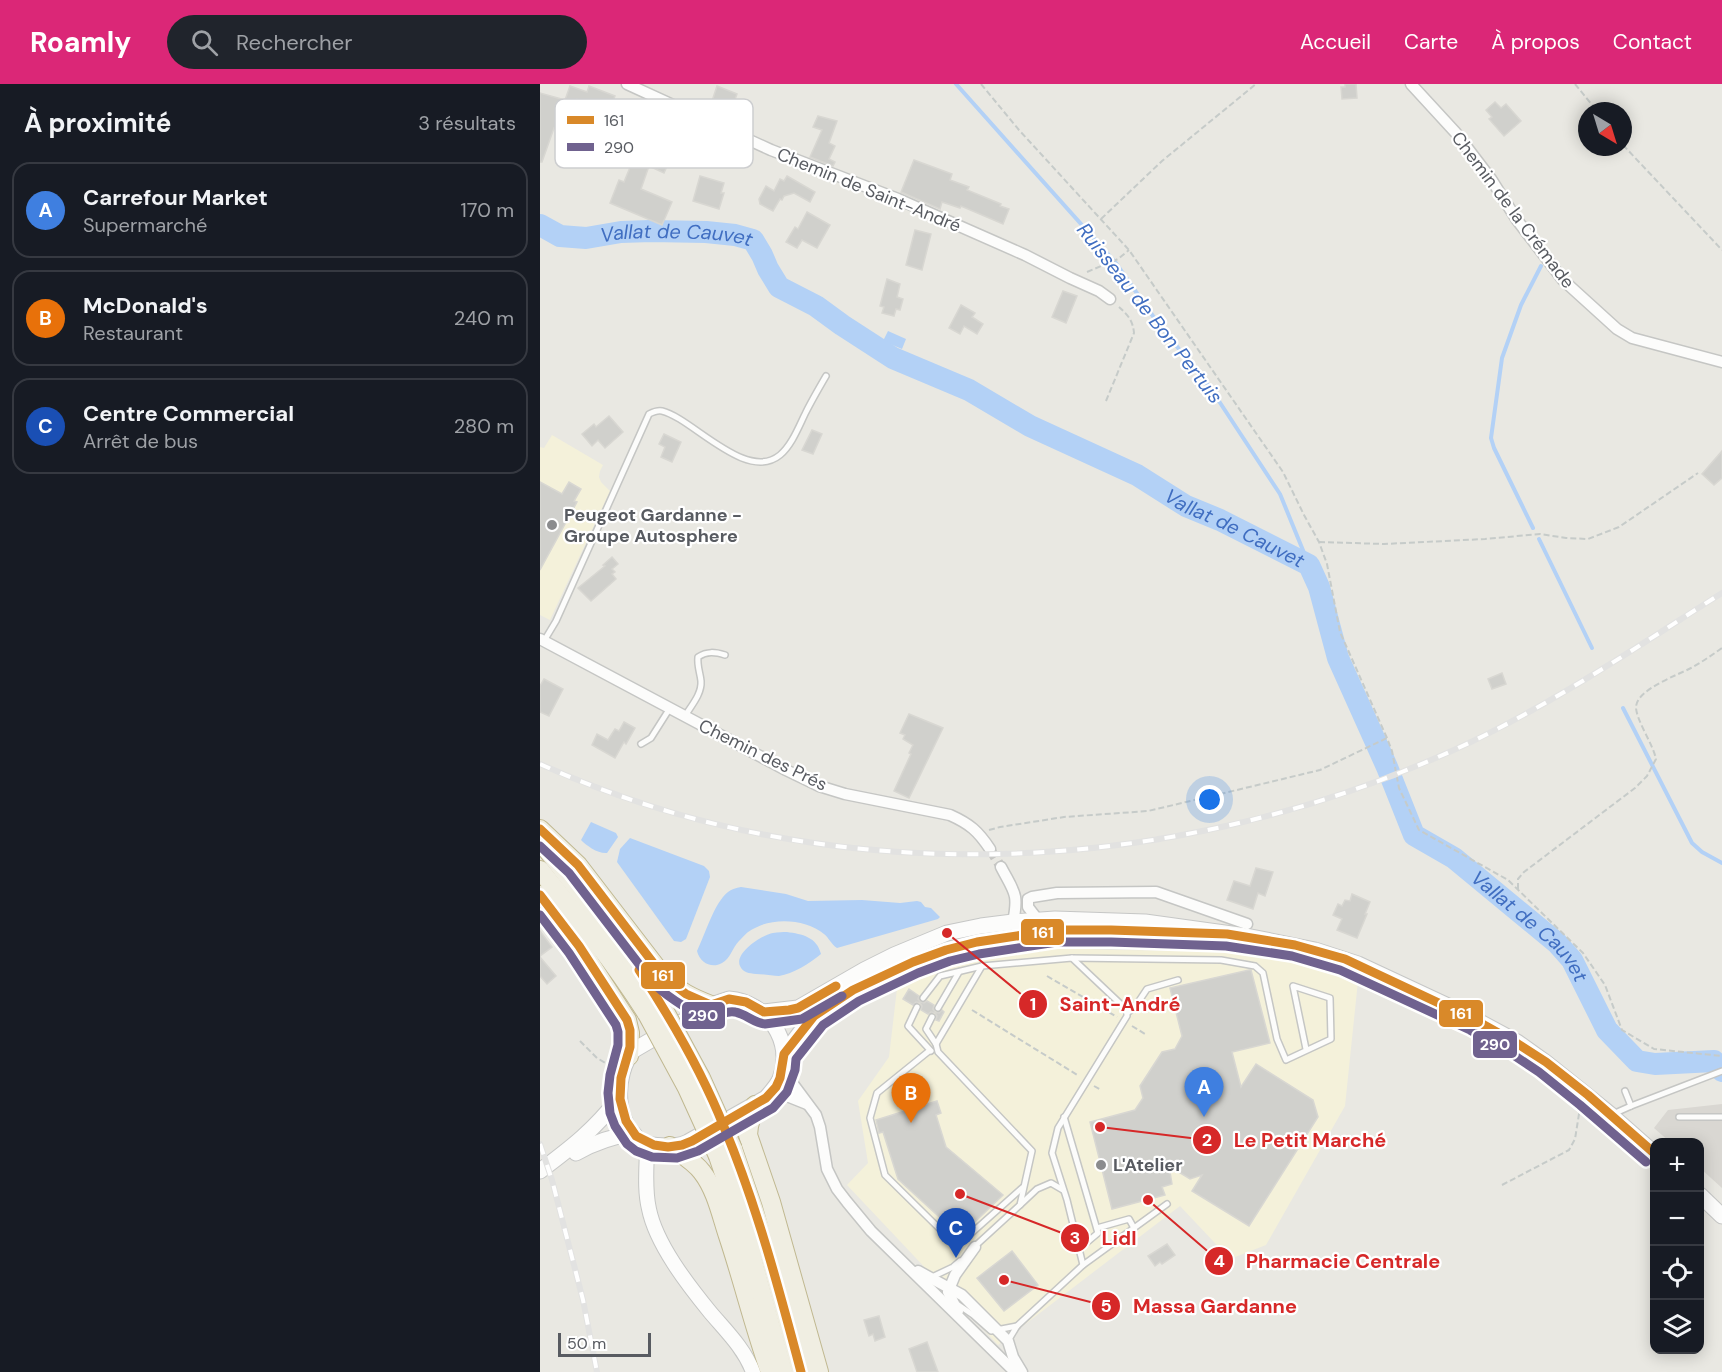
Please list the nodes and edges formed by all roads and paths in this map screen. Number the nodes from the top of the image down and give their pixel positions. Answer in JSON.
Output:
{"nodes":[{"id":1,"x":627,"y":84,"type":"edge"},
{"id":2,"x":981,"y":84,"type":"edge"},
{"id":3,"x":1256,"y":84,"type":"edge"},
{"id":4,"x":1411,"y":84,"type":"edge"},
{"id":5,"x":1575,"y":84,"type":"edge"},
{"id":6,"x":660,"y":99,"type":"edge"},
{"id":7,"x":1590,"y":102,"type":"edge"},
{"id":8,"x":753,"y":142,"type":"edge"},
{"id":9,"x":1632,"y":155,"type":"edge"},
{"id":10,"x":1101,"y":219,"type":"junction"},
{"id":11,"x":1129,"y":250,"type":"junction"},
{"id":12,"x":1722,"y":250,"type":"edge"},
{"id":13,"x":1070,"y":278,"type":"junction"},
{"id":14,"x":1110,"y":299,"type":"joint"},
{"id":15,"x":1722,"y":362,"type":"edge"},
{"id":16,"x":826,"y":376,"type":"dead end"},
{"id":17,"x":1106,"y":401,"type":"dead end"},
{"id":18,"x":1698,"y":473,"type":"dead end"},
{"id":19,"x":1319,"y":542,"type":"junction"},
{"id":20,"x":542,"y":640,"type":"edge"},
{"id":21,"x":1722,"y":648,"type":"edge"},
{"id":22,"x":725,"y":655,"type":"dead end"},
{"id":23,"x":670,"y":708,"type":"junction"},
{"id":24,"x":685,"y":716,"type":"junction"},
{"id":25,"x":1387,"y":738,"type":"junction"},
{"id":26,"x":641,"y":744,"type":"dead end"},
{"id":27,"x":540,"y":829,"type":"edge"},
{"id":28,"x":981,"y":837,"type":"junction"},
{"id":29,"x":540,"y":841,"type":"edge"},
{"id":30,"x":990,"y":849,"type":"tunnel mouth"},
{"id":31,"x":1001,"y":867,"type":"tunnel mouth"},
{"id":32,"x":540,"y":870,"type":"edge"},
{"id":33,"x":1518,"y":890,"type":"junction"},
{"id":34,"x":540,"y":895,"type":"edge"},
{"id":35,"x":1038,"y":920,"type":"junction"},
{"id":36,"x":1013,"y":922,"type":"junction"},
{"id":37,"x":1247,"y":924,"type":"dead end"},
{"id":38,"x":1176,"y":933,"type":"junction"},
{"id":39,"x":1227,"y":934,"type":"junction"},
{"id":40,"x":1055,"y":938,"type":"dead end"},
{"id":41,"x":1078,"y":939,"type":"dead end"},
{"id":42,"x":1072,"y":958,"type":"junction"},
{"id":43,"x":1033,"y":962,"type":"junction"},
{"id":44,"x":982,"y":966,"type":"junction"},
{"id":45,"x":959,"y":972,"type":"junction"},
{"id":46,"x":1047,"y":976,"type":"dead end"},
{"id":47,"x":1178,"y":980,"type":"dead end"},
{"id":48,"x":923,"y":998,"type":"dead end"},
{"id":49,"x":711,"y":1005,"type":"junction"},
{"id":50,"x":917,"y":1007,"type":"dead end"},
{"id":51,"x":938,"y":1008,"type":"dead end"},
{"id":52,"x":654,"y":1010,"type":"junction"},
{"id":53,"x":972,"y":1010,"type":"dead end"},
{"id":54,"x":764,"y":1012,"type":"junction"},
{"id":55,"x":1127,"y":1013,"type":"junction"},
{"id":56,"x":932,"y":1017,"type":"dead end"},
{"id":57,"x":1124,"y":1021,"type":"junction"},
{"id":58,"x":1145,"y":1034,"type":"dead end"},
{"id":59,"x":580,"y":1041,"type":"dead end"},
{"id":60,"x":936,"y":1044,"type":"junction"},
{"id":61,"x":1306,"y":1049,"type":"junction"},
{"id":62,"x":929,"y":1051,"type":"junction"},
{"id":63,"x":938,"y":1052,"type":"junction"},
{"id":64,"x":1722,"y":1056,"type":"edge"},
{"id":65,"x":783,"y":1060,"type":"junction"},
{"id":66,"x":626,"y":1063,"type":"junction"},
{"id":67,"x":1720,"y":1073,"type":"edge"},
{"id":68,"x":1087,"y":1081,"type":"junction"},
{"id":69,"x":1101,"y":1090,"type":"dead end"},
{"id":70,"x":1625,"y":1091,"type":"dead end"},
{"id":71,"x":1590,"y":1097,"type":"junction"},
{"id":72,"x":619,"y":1098,"type":"junction"},
{"id":73,"x":761,"y":1101,"type":"junction"},
{"id":74,"x":810,"y":1106,"type":"junction"},
{"id":75,"x":1630,"y":1106,"type":"junction"},
{"id":76,"x":1611,"y":1115,"type":"junction"},
{"id":77,"x":1722,"y":1117,"type":"edge"},
{"id":78,"x":1064,"y":1118,"type":"junction"},
{"id":79,"x":1678,"y":1118,"type":"dead end"},
{"id":80,"x":634,"y":1134,"type":"junction"},
{"id":81,"x":647,"y":1144,"type":"junction"},
{"id":82,"x":670,"y":1146,"type":"junction"},
{"id":83,"x":1650,"y":1149,"type":"edge"},
{"id":84,"x":725,"y":1152,"type":"junction"},
{"id":85,"x":540,"y":1172,"type":"edge"},
{"id":86,"x":1502,"y":1185,"type":"dead end"},
{"id":87,"x":1024,"y":1187,"type":"junction"},
{"id":88,"x":1064,"y":1191,"type":"junction"},
{"id":89,"x":1704,"y":1199,"type":"edge"},
{"id":90,"x":1167,"y":1204,"type":"dead end"},
{"id":91,"x":1020,"y":1205,"type":"junction"},
{"id":92,"x":1722,"y":1216,"type":"edge"},
{"id":93,"x":1097,"y":1228,"type":"junction"},
{"id":94,"x":1134,"y":1228,"type":"junction"},
{"id":95,"x":975,"y":1247,"type":"junction"},
{"id":96,"x":1079,"y":1249,"type":"junction"},
{"id":97,"x":904,"y":1264,"type":"junction"},
{"id":98,"x":1083,"y":1265,"type":"junction"},
{"id":99,"x":930,"y":1278,"type":"junction"},
{"id":100,"x":950,"y":1289,"type":"junction"},
{"id":101,"x":941,"y":1299,"type":"junction"},
{"id":102,"x":954,"y":1303,"type":"junction"},
{"id":103,"x":967,"y":1325,"type":"junction"},
{"id":104,"x":1017,"y":1326,"type":"junction"},
{"id":105,"x":997,"y":1330,"type":"junction"},
{"id":106,"x":1008,"y":1341,"type":"junction"},
{"id":107,"x":753,"y":1372,"type":"edge"},
{"id":108,"x":771,"y":1372,"type":"edge"},
{"id":109,"x":783,"y":1372,"type":"edge"},
{"id":110,"x":801,"y":1372,"type":"edge"},
{"id":111,"x":819,"y":1372,"type":"edge"},
{"id":112,"x":1015,"y":1372,"type":"edge"},
{"id":113,"x":1022,"y":1372,"type":"edge"}],
"edges":[{"from":1,"to":6,"type":"street","name":"Chemin de Saint-André"},
{"from":2,"to":10,"type":"path"},
{"from":3,"to":10,"type":"path"},
{"from":4,"to":15,"type":"street","name":"Chemin de la Crémade"},
{"from":5,"to":7,"type":"path"},
{"from":8,"to":13,"type":"street","name":"Chemin de Saint-André"},
{"from":9,"to":12,"type":"path"},
{"from":10,"to":11,"type":"path"},
{"from":11,"to":13,"type":"path"},
{"from":11,"to":19,"type":"path"},
{"from":13,"to":14,"type":"street","name":"Chemin de Saint-André"},
{"from":14,"to":17,"type":"path"},
{"from":16,"to":20,"type":"lane"},
{"from":18,"to":19,"type":"path"},
{"from":19,"to":25,"type":"path"},
{"from":20,"to":23,"type":"street","name":"Chemin des Prés"},
{"from":21,"to":33,"type":"path"},
{"from":22,"to":24,"type":"lane"},
{"from":23,"to":24,"type":"street","name":"Chemin des Prés"},
{"from":23,"to":26,"type":"lane"},
{"from":24,"to":28,"type":"street","name":"Chemin des Prés"},
{"from":25,"to":28,"type":"path"},
{"from":25,"to":33,"type":"path"},
{"from":27,"to":49,"type":"highway"},
{"from":28,"to":30,"type":"street","name":"Chemin des Prés"},
{"from":29,"to":52,"type":"highway"},
{"from":31,"to":36,"type":"street"},
{"from":32,"to":52,"type":"highway"},
{"from":33,"to":64,"type":"path"},
{"from":34,"to":66,"type":"highway"},
{"from":35,"to":36,"type":"main road"},
{"from":35,"to":37,"type":"street"},
{"from":35,"to":39,"type":"main road"},
{"from":36,"to":54,"type":"main road"},
{"from":38,"to":39,"type":"main road"},
{"from":38,"to":41,"type":"path"},
{"from":38,"to":65,"type":"main road"},
{"from":39,"to":71,"type":"main road"},
{"from":40,"to":43,"type":"path"},
{"from":42,"to":43,"type":"lane"},
{"from":42,"to":55,"type":"lane"},
{"from":42,"to":61,"type":"lane"},
{"from":43,"to":44,"type":"lane"},
{"from":44,"to":45,"type":"lane"},
{"from":44,"to":60,"type":"lane"},
{"from":45,"to":48,"type":"lane"},
{"from":45,"to":51,"type":"lane"},
{"from":46,"to":57,"type":"path"},
{"from":47,"to":55,"type":"lane"},
{"from":49,"to":54,"type":"main road"},
{"from":49,"to":66,"type":"main road"},
{"from":50,"to":62,"type":"lane"},
{"from":52,"to":84,"type":"highway","bridge":true},
{"from":53,"to":68,"type":"path"},
{"from":54,"to":65,"type":"main road"},
{"from":55,"to":57,"type":"lane"},
{"from":56,"to":60,"type":"lane"},
{"from":57,"to":58,"type":"path"},
{"from":57,"to":68,"type":"lane"},
{"from":59,"to":66,"type":"path"},
{"from":60,"to":63,"type":"lane"},
{"from":61,"to":61,"type":"lane"},
{"from":62,"to":63,"type":"lane"},
{"from":62,"to":87,"type":"lane"},
{"from":63,"to":87,"type":"lane"},
{"from":65,"to":73,"type":"main road"},
{"from":65,"to":74,"type":"street"},
{"from":66,"to":72,"type":"main road"},
{"from":67,"to":75,"type":"lane"},
{"from":68,"to":69,"type":"path"},
{"from":68,"to":78,"type":"lane"},
{"from":70,"to":75,"type":"lane"},
{"from":71,"to":76,"type":"main road"},
{"from":71,"to":86,"type":"path"},
{"from":72,"to":80,"type":"main road"},
{"from":72,"to":85,"type":"main road"},
{"from":73,"to":74,"type":"street"},
{"from":73,"to":82,"type":"main road"},
{"from":73,"to":111,"type":"highway"},
{"from":74,"to":97,"type":"street"},
{"from":75,"to":76,"type":"lane"},
{"from":76,"to":83,"type":"main road"},
{"from":77,"to":79,"type":"lane"},
{"from":78,"to":88,"type":"lane"},
{"from":78,"to":93,"type":"lane"},
{"from":80,"to":81,"type":"main road"},
{"from":80,"to":85,"type":"main road"},
{"from":81,"to":82,"type":"main road"},
{"from":81,"to":107,"type":"street"},
{"from":82,"to":108,"type":"highway"},
{"from":84,"to":109,"type":"highway"},
{"from":84,"to":110,"type":"highway"},
{"from":87,"to":91,"type":"lane"},
{"from":88,"to":91,"type":"lane"},
{"from":88,"to":96,"type":"lane"},
{"from":89,"to":92,"type":"main road"},
{"from":90,"to":94,"type":"lane"},
{"from":91,"to":95,"type":"lane"},
{"from":93,"to":94,"type":"lane"},
{"from":93,"to":96,"type":"lane"},
{"from":94,"to":98,"type":"lane"},
{"from":95,"to":99,"type":"lane"},
{"from":95,"to":100,"type":"street"},
{"from":96,"to":98,"type":"lane"},
{"from":97,"to":99,"type":"street"},
{"from":97,"to":101,"type":"street"},
{"from":98,"to":104,"type":"lane"},
{"from":99,"to":100,"type":"street"},
{"from":100,"to":102,"type":"street"},
{"from":100,"to":105,"type":"street"},
{"from":101,"to":102,"type":"lane"},
{"from":101,"to":103,"type":"street"},
{"from":102,"to":103,"type":"street"},
{"from":102,"to":105,"type":"lane"},
{"from":103,"to":112,"type":"street"},
{"from":104,"to":105,"type":"lane"},
{"from":104,"to":106,"type":"lane"},
{"from":105,"to":106,"type":"street"},
{"from":106,"to":113,"type":"street"}]}
